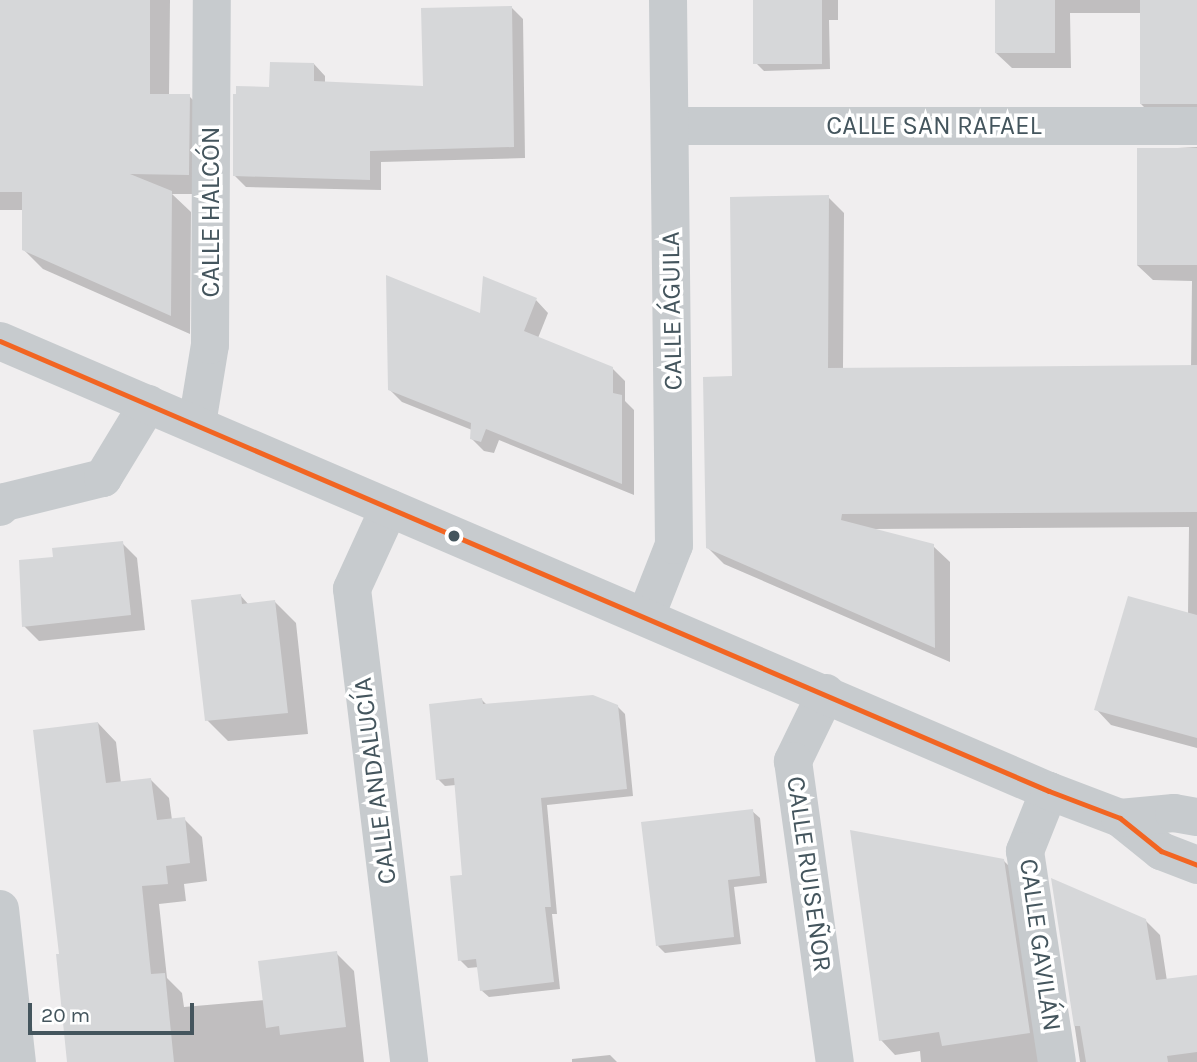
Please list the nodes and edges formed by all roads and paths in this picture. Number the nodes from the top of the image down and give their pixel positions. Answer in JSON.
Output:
{"nodes":[{"id":1,"x":212,"y":0,"type":"edge"},
{"id":2,"x":668,"y":0,"type":"edge"},
{"id":3,"x":670,"y":126,"type":"junction"},
{"id":4,"x":1197,"y":126,"type":"edge"},
{"id":5,"x":0,"y":341,"type":"edge"},
{"id":6,"x":148,"y":404,"type":"junction"},
{"id":7,"x":197,"y":424,"type":"junction"},
{"id":8,"x":0,"y":507,"type":"edge"},
{"id":9,"x":389,"y":508,"type":"junction"},
{"id":10,"x":646,"y":617,"type":"junction"},
{"id":11,"x":826,"y":693,"type":"junction"},
{"id":12,"x":1049,"y":791,"type":"junction"},
{"id":13,"x":1197,"y":817,"type":"edge"},
{"id":14,"x":1120,"y":818,"type":"junction"},
{"id":15,"x":1197,"y":865,"type":"edge"},
{"id":16,"x":0,"y":909,"type":"edge"},
{"id":17,"x":17,"y":1062,"type":"edge"},
{"id":18,"x":409,"y":1062,"type":"edge"},
{"id":19,"x":835,"y":1062,"type":"edge"},
{"id":20,"x":1057,"y":1062,"type":"edge"}],
"edges":[{"from":1,"to":7,"type":"street","name":"CALLE HALCÓN"},
{"from":2,"to":3,"type":"street","name":"CALLE ÁGUILA"},
{"from":3,"to":4,"type":"street","name":"CALLE SAN RAFAEL"},
{"from":3,"to":10,"type":"street","name":"CALLE ÁGUILA"},
{"from":5,"to":6,"type":"street"},
{"from":6,"to":7,"type":"street"},
{"from":6,"to":8,"type":"street"},
{"from":7,"to":9,"type":"street"},
{"from":9,"to":10,"type":"street"},
{"from":9,"to":18,"type":"street","name":"CALLE ANDALUCÍA"},
{"from":10,"to":11,"type":"street"},
{"from":11,"to":12,"type":"street"},
{"from":11,"to":19,"type":"street","name":"CALLE RUISEÑOR"},
{"from":12,"to":14,"type":"street"},
{"from":12,"to":20,"type":"street","name":"CALLE GAVILÁN"},
{"from":13,"to":14,"type":"street"},
{"from":14,"to":15,"type":"street"},
{"from":16,"to":17,"type":"street"}]}
